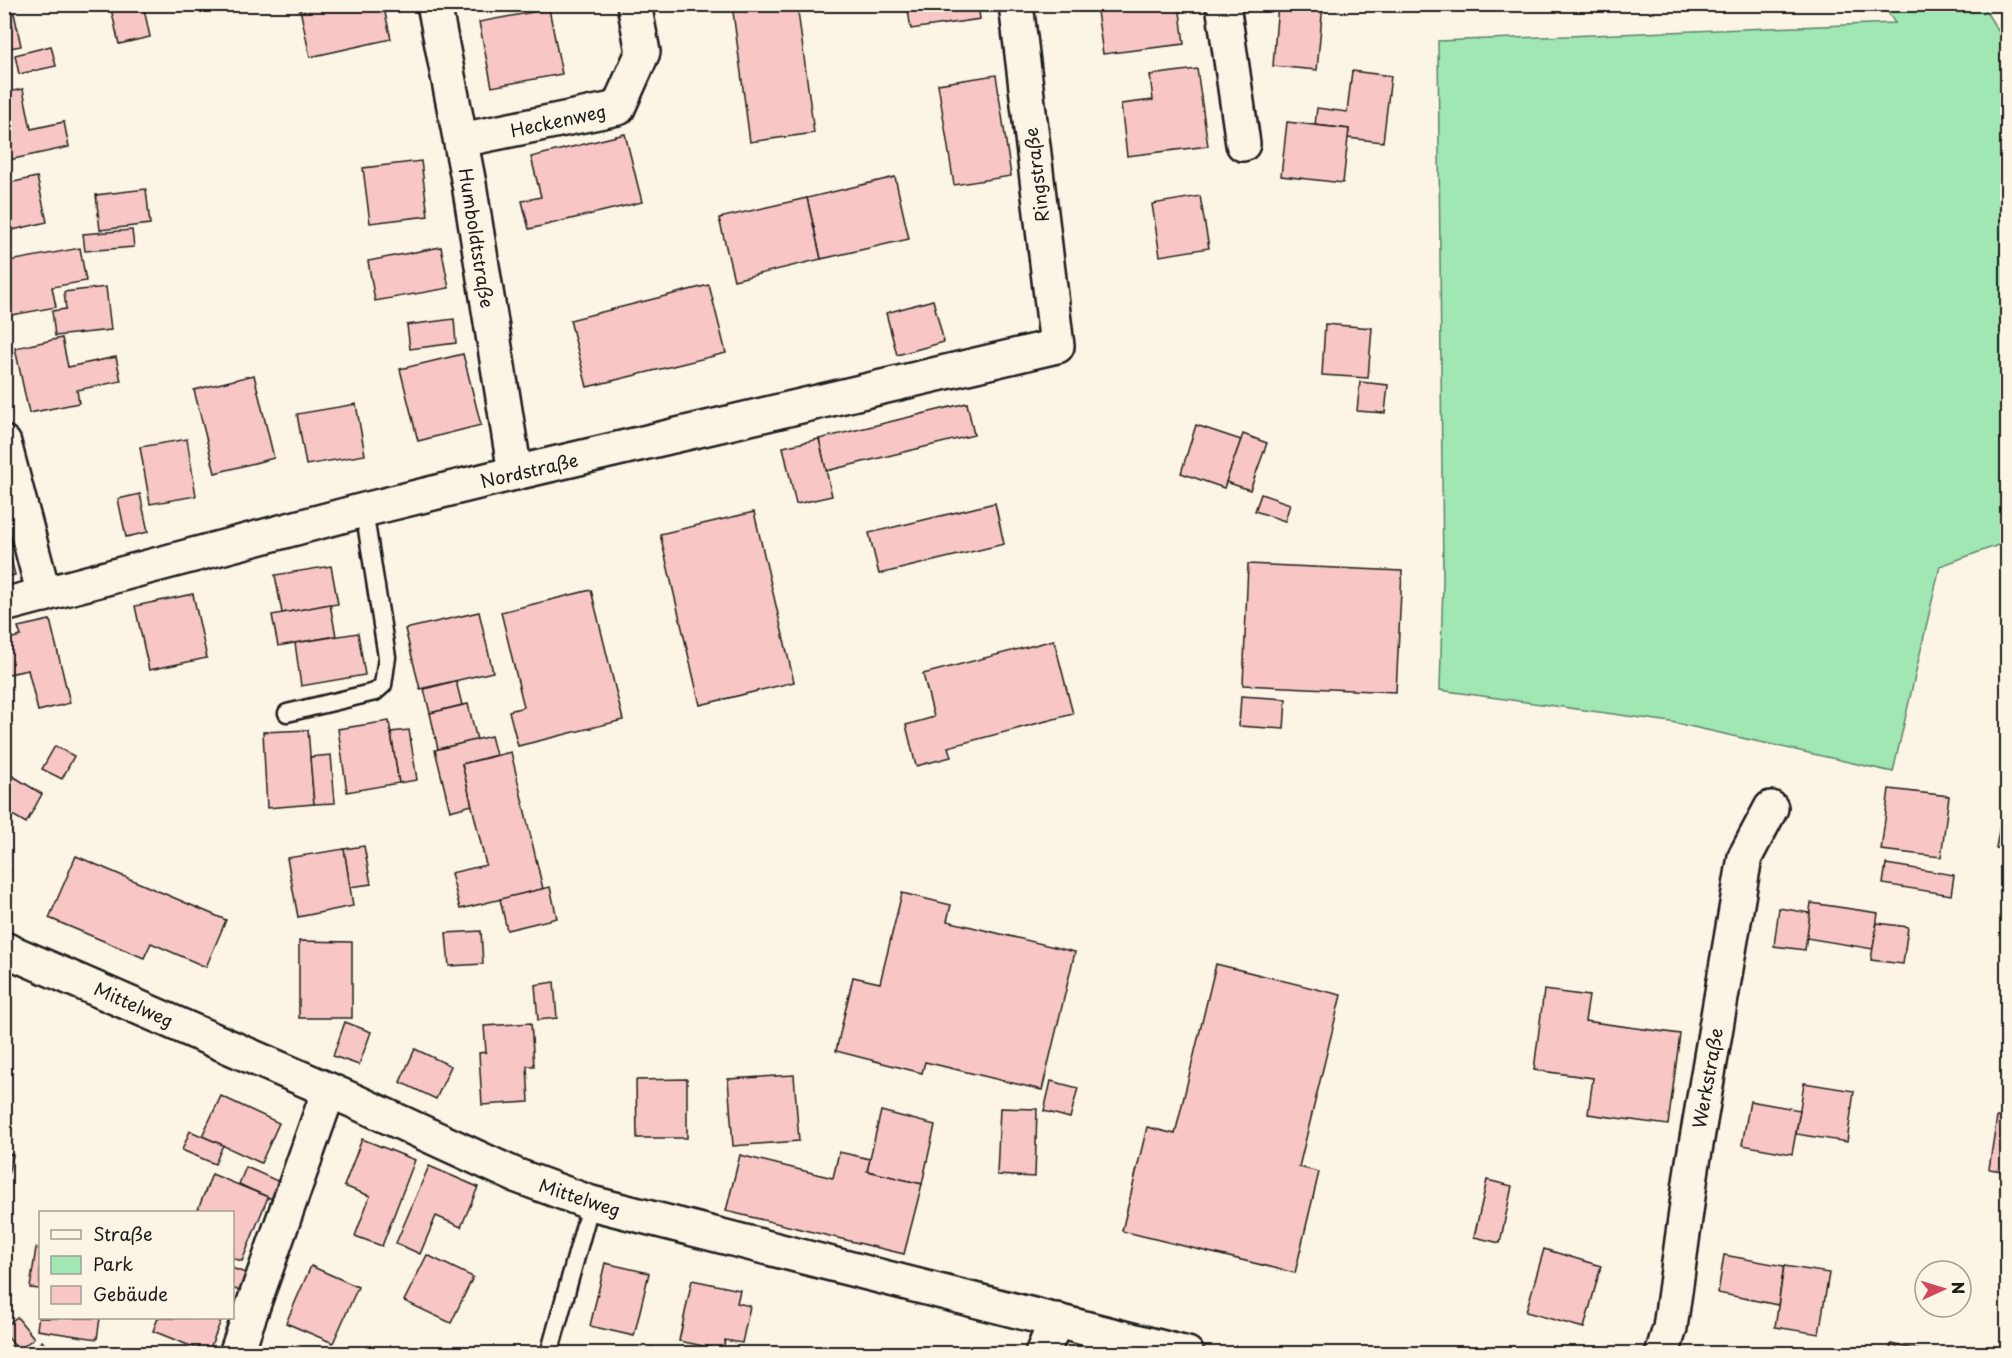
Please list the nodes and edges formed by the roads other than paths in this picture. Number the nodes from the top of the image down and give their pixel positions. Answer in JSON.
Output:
{"nodes":[{"id":1,"x":434,"y":4,"type":"edge"},
{"id":2,"x":634,"y":4,"type":"edge"},
{"id":3,"x":1016,"y":4,"type":"edge"},
{"id":4,"x":1223,"y":4,"type":"edge"},
{"id":5,"x":461,"y":140,"type":"junction"},
{"id":6,"x":1243,"y":144,"type":"dead end"},
{"id":7,"x":1057,"y":346,"type":"joint"},
{"id":8,"x":4,"y":443,"type":"edge"},
{"id":9,"x":515,"y":473,"type":"junction"},
{"id":10,"x":364,"y":510,"type":"junction"},
{"id":11,"x":44,"y":596,"type":"junction"},
{"id":12,"x":4,"y":605,"type":"edge"},
{"id":13,"x":287,"y":713,"type":"dead end"},
{"id":14,"x":1771,"y":808,"type":"dead end"},
{"id":15,"x":4,"y":949,"type":"edge"},
{"id":16,"x":329,"y":1090,"type":"junction"},
{"id":17,"x":591,"y":1203,"type":"junction"},
{"id":18,"x":1056,"y":1320,"type":"junction"},
{"id":19,"x":236,"y":1353,"type":"edge"},
{"id":20,"x":549,"y":1353,"type":"edge"},
{"id":21,"x":1042,"y":1353,"type":"edge"},
{"id":22,"x":1187,"y":1353,"type":"edge"},
{"id":23,"x":1662,"y":1353,"type":"edge"}],
"edges":[{"from":1,"to":5,"type":"street","name":"Humboldtstraße"},
{"from":2,"to":5,"type":"street","name":"Heckenweg"},
{"from":3,"to":7,"type":"street","name":"Ringstraße"},
{"from":4,"to":6,"type":"street"},
{"from":5,"to":9,"type":"street","name":"Humboldtstraße"},
{"from":7,"to":9,"type":"street","name":"Nordstraße"},
{"from":8,"to":11,"type":"street"},
{"from":9,"to":10,"type":"street","name":"Nordstraße"},
{"from":10,"to":11,"type":"street","name":"Nordstraße"},
{"from":10,"to":13,"type":"lane"},
{"from":11,"to":12,"type":"street","name":"Nordstraße"},
{"from":14,"to":23,"type":"street","name":"Werkstraße"},
{"from":15,"to":16,"type":"street","name":"Mittelweg"},
{"from":16,"to":17,"type":"street","name":"Mittelweg"},
{"from":16,"to":19,"type":"street"},
{"from":17,"to":18,"type":"street","name":"Mittelweg"},
{"from":17,"to":20,"type":"lane"},
{"from":18,"to":21,"type":"street"},
{"from":18,"to":22,"type":"street","name":"Mittelweg"}]}
